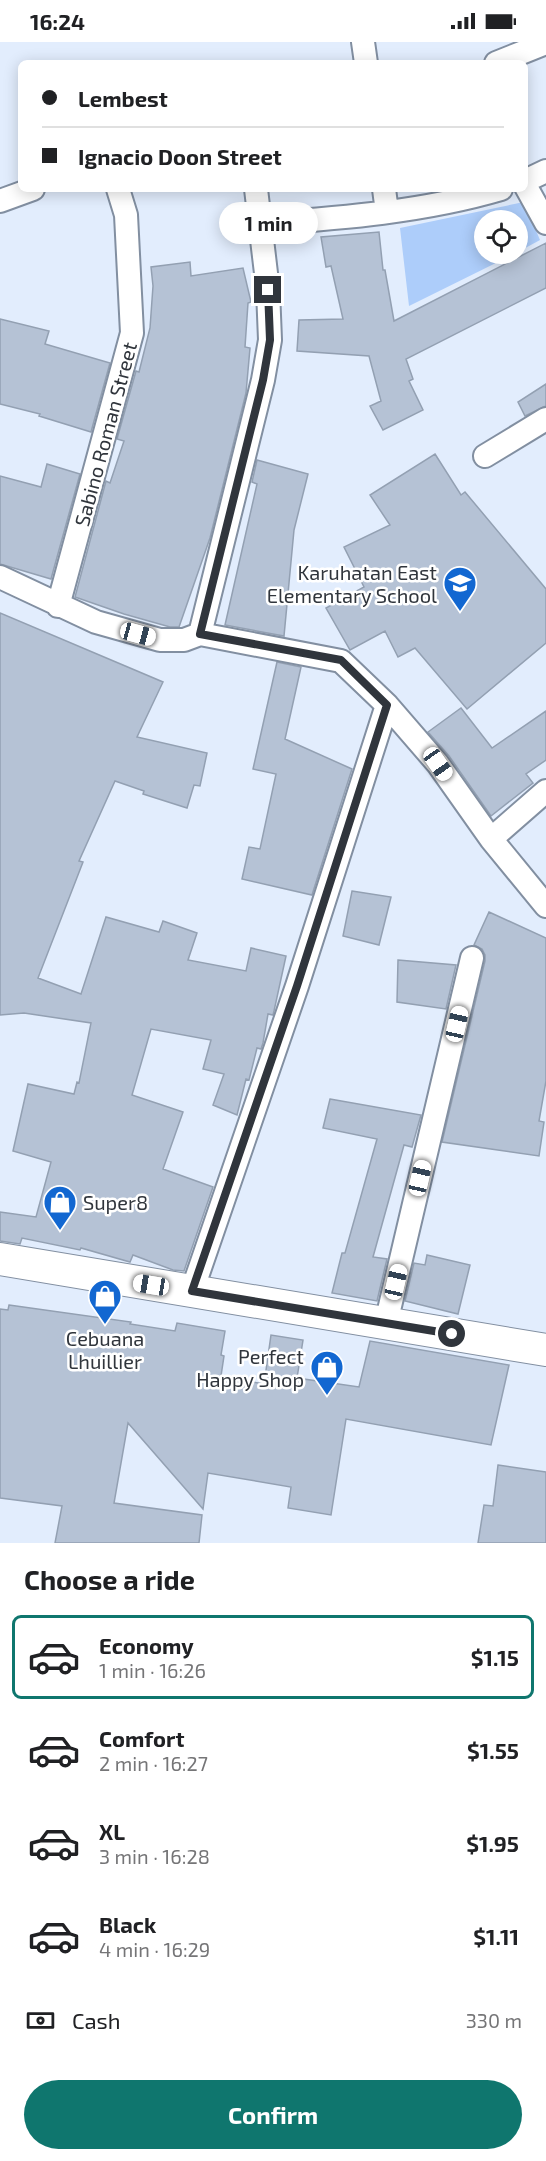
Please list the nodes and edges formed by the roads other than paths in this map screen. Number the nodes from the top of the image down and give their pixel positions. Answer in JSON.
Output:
{"nodes":[{"id":1,"x":363,"y":42,"type":"edge"},
{"id":2,"x":546,"y":43,"type":"edge"},
{"id":3,"x":366,"y":60,"type":"edge"},
{"id":4,"x":504,"y":60,"type":"edge"},
{"id":5,"x":546,"y":171,"type":"edge"},
{"id":6,"x":528,"y":181,"type":"edge"},
{"id":7,"x":528,"y":189,"type":"edge"},
{"id":8,"x":25,"y":192,"type":"edge"},
{"id":9,"x":119,"y":192,"type":"edge"},
{"id":10,"x":256,"y":192,"type":"edge"},
{"id":11,"x":384,"y":192,"type":"edge"},
{"id":12,"x":491,"y":192,"type":"edge"},
{"id":13,"x":0,"y":201,"type":"edge"},
{"id":14,"x":387,"y":212,"type":"junction"},
{"id":15,"x":546,"y":223,"type":"edge"},
{"id":16,"x":261,"y":224,"type":"junction"},
{"id":17,"x":546,"y":419,"type":"edge"},
{"id":18,"x":485,"y":456,"type":"dead end"},
{"id":19,"x":0,"y":577,"type":"edge"},
{"id":20,"x":58,"y":606,"type":"junction"},
{"id":21,"x":200,"y":634,"type":"junction"},
{"id":22,"x":387,"y":705,"type":"junction"},
{"id":23,"x":546,"y":790,"type":"edge"},
{"id":24,"x":491,"y":839,"type":"junction"},
{"id":25,"x":546,"y":906,"type":"edge"},
{"id":26,"x":472,"y":958,"type":"dead end"},
{"id":27,"x":0,"y":1259,"type":"edge"},
{"id":28,"x":192,"y":1291,"type":"junction"},
{"id":29,"x":386,"y":1323,"type":"junction"},
{"id":30,"x":546,"y":1350,"type":"edge"}],
"edges":[{"from":1,"to":3,"type":"street"},
{"from":2,"to":4,"type":"street"},
{"from":5,"to":6,"type":"street"},
{"from":7,"to":15,"type":"street"},
{"from":8,"to":13,"type":"street"},
{"from":9,"to":20,"type":"street","name":"Sabino Roman Street"},
{"from":10,"to":16,"type":"street"},
{"from":11,"to":14,"type":"street"},
{"from":12,"to":14,"type":"street"},
{"from":14,"to":16,"type":"street"},
{"from":16,"to":21,"type":"street"},
{"from":17,"to":18,"type":"street"},
{"from":19,"to":20,"type":"street"},
{"from":20,"to":21,"type":"street"},
{"from":21,"to":22,"type":"street"},
{"from":22,"to":24,"type":"street"},
{"from":22,"to":28,"type":"street"},
{"from":23,"to":24,"type":"street"},
{"from":24,"to":25,"type":"street"},
{"from":26,"to":29,"type":"street"},
{"from":27,"to":28,"type":"main road"},
{"from":28,"to":29,"type":"main road"},
{"from":29,"to":30,"type":"main road"}]}
